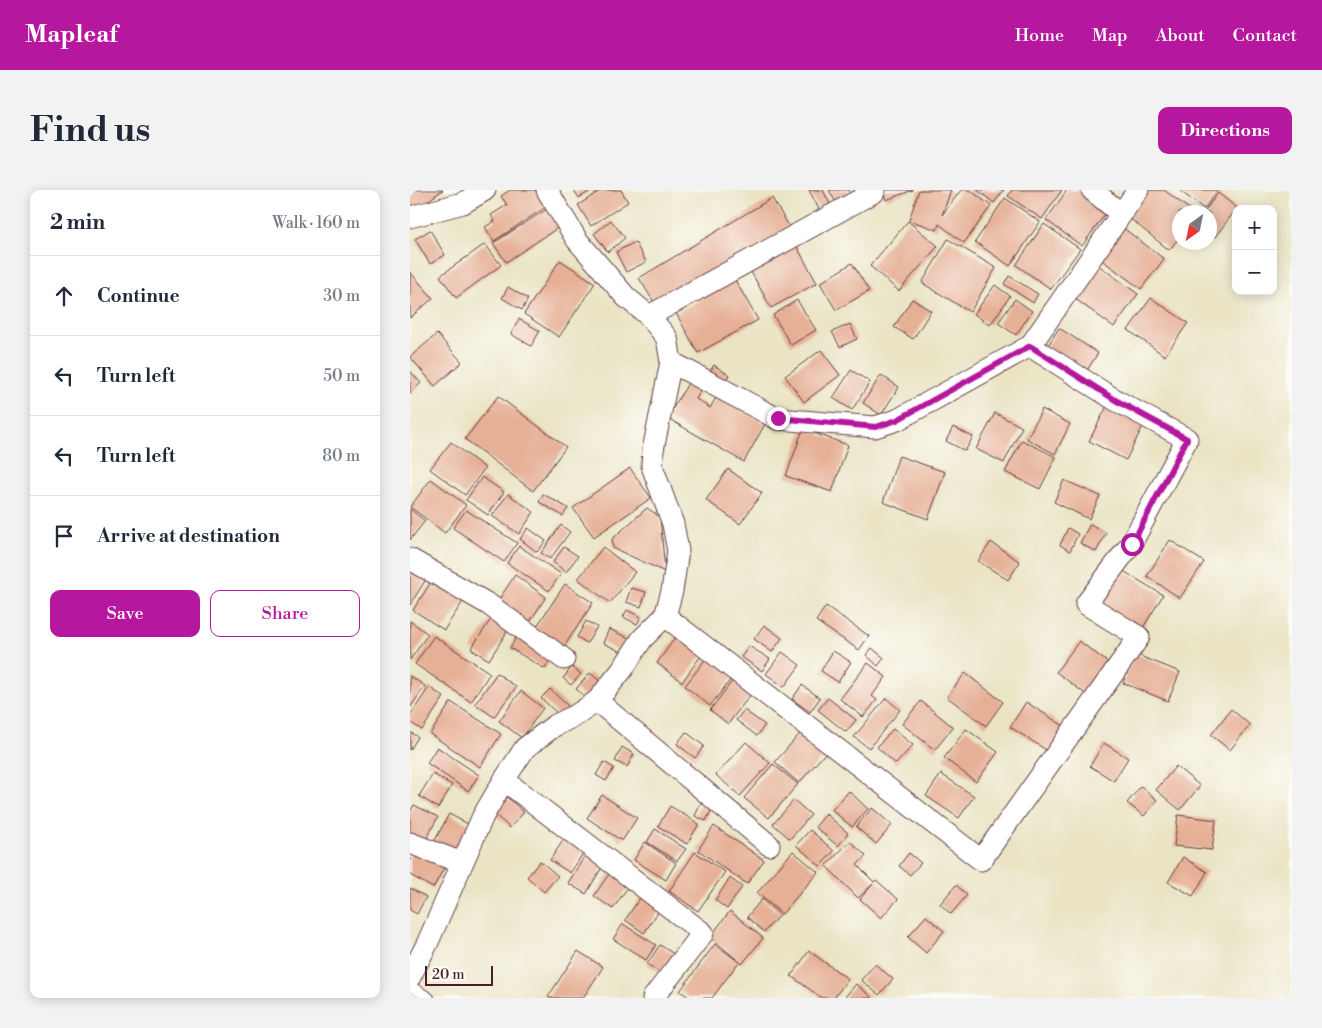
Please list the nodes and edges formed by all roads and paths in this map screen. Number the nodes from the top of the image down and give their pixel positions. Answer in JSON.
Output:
{"nodes":[{"id":1,"x":485,"y":190,"type":"edge"},
{"id":2,"x":547,"y":190,"type":"edge"},
{"id":3,"x":1092,"y":190,"type":"edge"},
{"id":4,"x":1138,"y":190,"type":"edge"},
{"id":5,"x":874,"y":192,"type":"dead end"},
{"id":6,"x":458,"y":196,"type":"edge"},
{"id":7,"x":1120,"y":213,"type":"junction"},
{"id":8,"x":410,"y":217,"type":"edge"},
{"id":9,"x":649,"y":316,"type":"junction"},
{"id":10,"x":1030,"y":346,"type":"junction"},
{"id":11,"x":671,"y":362,"type":"junction"},
{"id":12,"x":410,"y":559,"type":"edge"},
{"id":13,"x":665,"y":616,"type":"junction"},
{"id":14,"x":564,"y":659,"type":"dead end"},
{"id":15,"x":597,"y":701,"type":"junction"},
{"id":16,"x":504,"y":780,"type":"junction"},
{"id":17,"x":410,"y":843,"type":"edge"},
{"id":18,"x":769,"y":845,"type":"dead end"},
{"id":19,"x":462,"y":863,"type":"junction"},
{"id":20,"x":410,"y":977,"type":"edge"},
{"id":21,"x":410,"y":986,"type":"edge"},
{"id":22,"x":429,"y":998,"type":"edge"},
{"id":23,"x":653,"y":998,"type":"edge"}],
"edges":[{"from":1,"to":6,"type":"street"},
{"from":2,"to":9,"type":"street"},
{"from":3,"to":7,"type":"street"},
{"from":4,"to":7,"type":"street"},
{"from":5,"to":9,"type":"street"},
{"from":6,"to":8,"type":"street"},
{"from":7,"to":10,"type":"street"},
{"from":9,"to":11,"type":"street"},
{"from":10,"to":11,"type":"street"},
{"from":10,"to":13,"type":"street"},
{"from":11,"to":13,"type":"street"},
{"from":12,"to":14,"type":"street"},
{"from":13,"to":15,"type":"street"},
{"from":15,"to":16,"type":"street"},
{"from":15,"to":18,"type":"street"},
{"from":16,"to":19,"type":"street"},
{"from":16,"to":23,"type":"street"},
{"from":17,"to":19,"type":"street"},
{"from":19,"to":20,"type":"street"},
{"from":21,"to":22,"type":"lane"}]}
